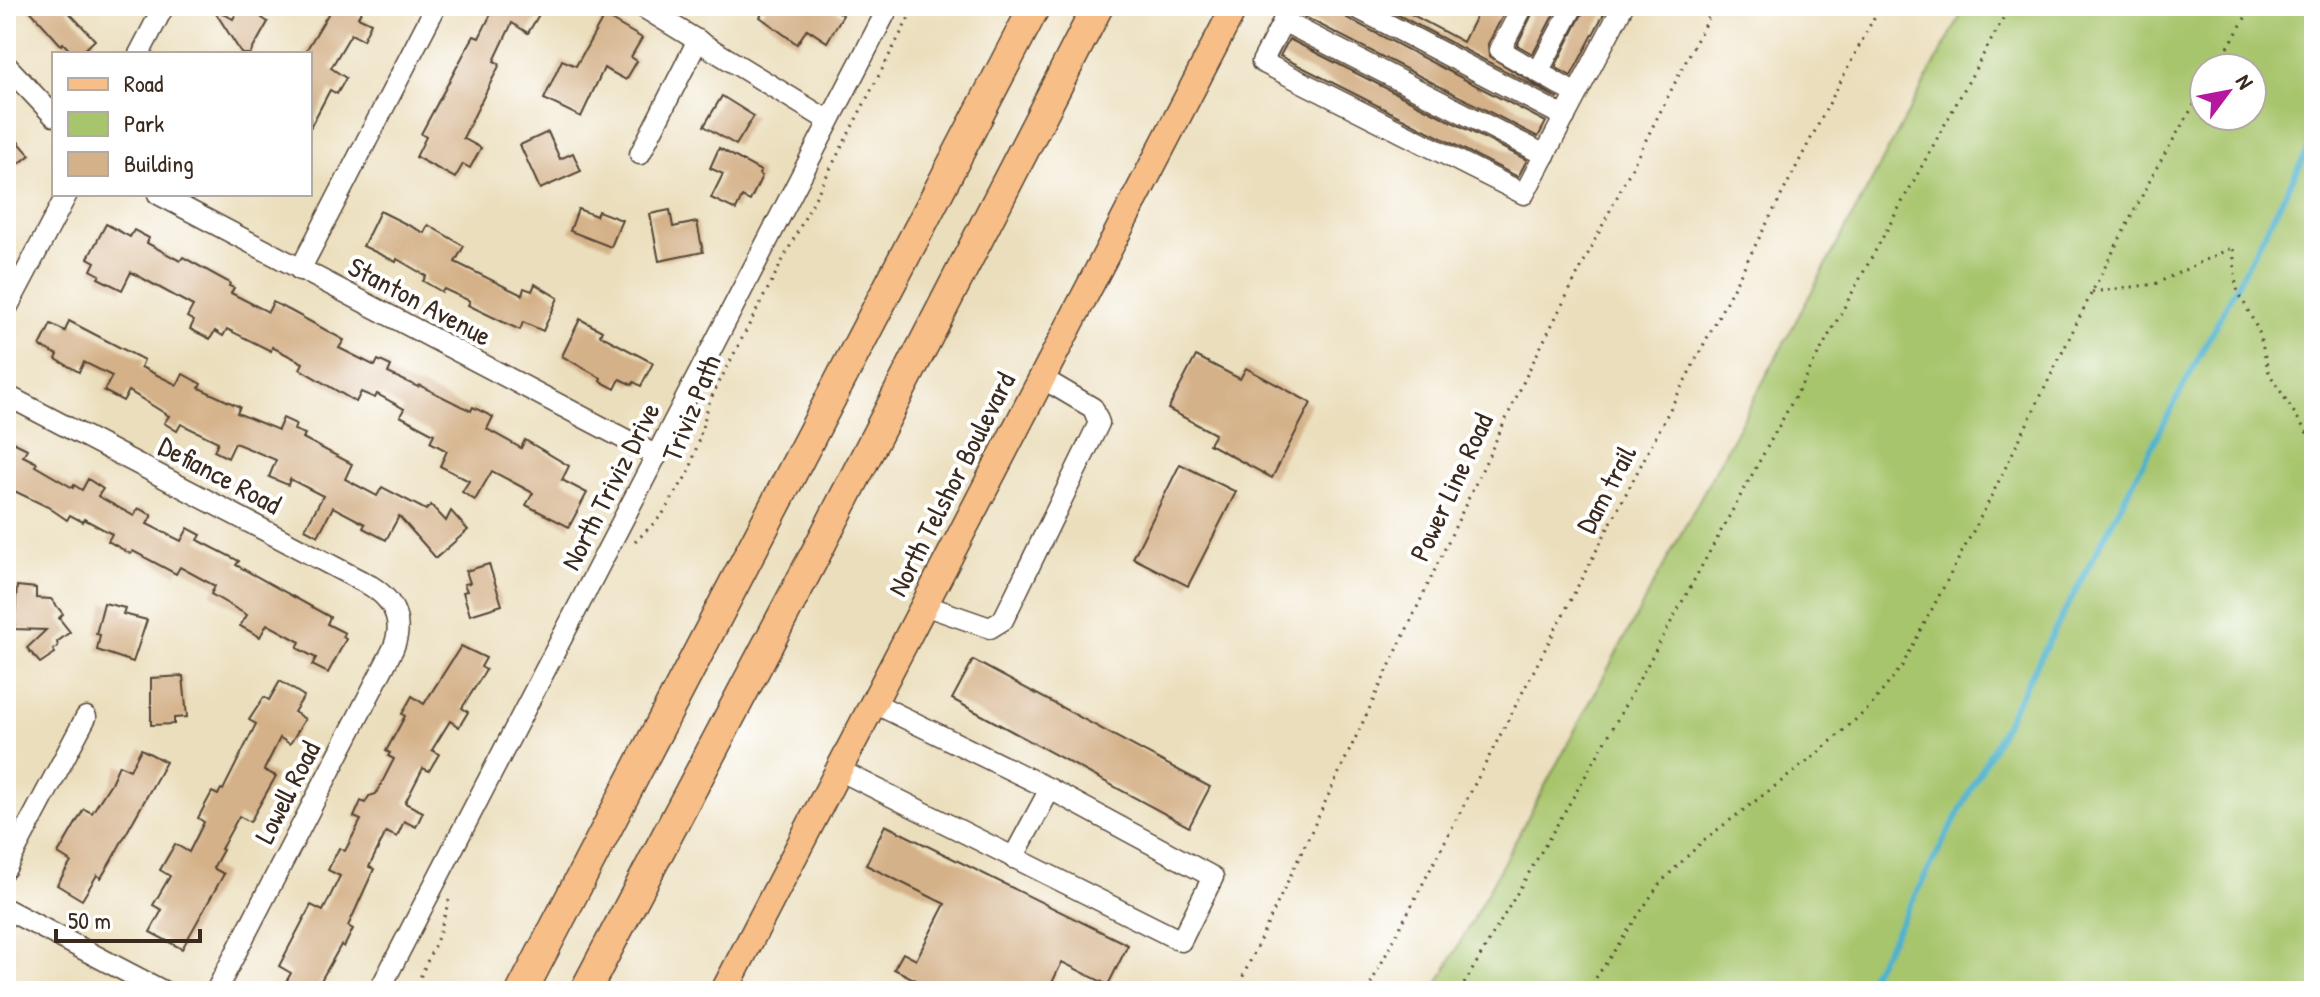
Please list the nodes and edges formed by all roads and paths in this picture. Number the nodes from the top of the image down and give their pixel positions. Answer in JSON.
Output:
{"nodes":[{"id":1,"x":164,"y":6,"type":"edge"},
{"id":2,"x":436,"y":6,"type":"edge"},
{"id":3,"x":641,"y":6,"type":"edge"},
{"id":4,"x":889,"y":6,"type":"edge"},
{"id":5,"x":915,"y":6,"type":"edge"},
{"id":6,"x":1035,"y":6,"type":"edge"},
{"id":7,"x":1098,"y":6,"type":"edge"},
{"id":8,"x":1235,"y":6,"type":"edge"},
{"id":9,"x":1353,"y":6,"type":"edge"},
{"id":10,"x":1523,"y":6,"type":"edge"},
{"id":11,"x":1573,"y":6,"type":"edge"},
{"id":12,"x":1623,"y":6,"type":"edge"},
{"id":13,"x":1714,"y":6,"type":"edge"},
{"id":14,"x":1880,"y":6,"type":"edge"},
{"id":15,"x":2010,"y":6,"type":"edge"},
{"id":16,"x":2252,"y":6,"type":"edge"},
{"id":17,"x":1287,"y":14,"type":"edge"},
{"id":18,"x":698,"y":40,"type":"junction"},
{"id":19,"x":140,"y":52,"type":"edge"},
{"id":20,"x":2225,"y":52,"type":"edge"},
{"id":21,"x":6,"y":65,"type":"edge"},
{"id":22,"x":1538,"y":72,"type":"junction"},
{"id":23,"x":1576,"y":94,"type":"junction"},
{"id":24,"x":52,"y":114,"type":"edge"},
{"id":25,"x":2188,"y":115,"type":"edge"},
{"id":26,"x":1565,"y":117,"type":"junction"},
{"id":27,"x":829,"y":121,"type":"junction"},
{"id":28,"x":640,"y":154,"type":"dead end"},
{"id":29,"x":1545,"y":155,"type":"junction"},
{"id":30,"x":66,"y":196,"type":"edge"},
{"id":31,"x":162,"y":196,"type":"edge"},
{"id":32,"x":300,"y":270,"type":"junction"},
{"id":33,"x":2092,"y":292,"type":"junction"},
{"id":34,"x":6,"y":310,"type":"edge"},
{"id":35,"x":1042,"y":378,"type":"junction"},
{"id":36,"x":6,"y":395,"type":"edge"},
{"id":37,"x":2314,"y":444,"type":"edge"},
{"id":38,"x":657,"y":456,"type":"junction"},
{"id":39,"x":632,"y":546,"type":"dead end"},
{"id":40,"x":924,"y":605,"type":"junction"},
{"id":41,"x":406,"y":612,"type":"joint"},
{"id":42,"x":874,"y":703,"type":"junction"},
{"id":43,"x":86,"y":717,"type":"dead end"},
{"id":44,"x":839,"y":770,"type":"junction"},
{"id":45,"x":1050,"y":789,"type":"junction"},
{"id":46,"x":1013,"y":858,"type":"junction"},
{"id":47,"x":6,"y":868,"type":"edge"},
{"id":48,"x":451,"y":895,"type":"dead end"},
{"id":49,"x":6,"y":909,"type":"edge"},
{"id":50,"x":163,"y":991,"type":"edge"},
{"id":51,"x":216,"y":991,"type":"edge"},
{"id":52,"x":379,"y":991,"type":"edge"},
{"id":53,"x":414,"y":991,"type":"edge"},
{"id":54,"x":522,"y":991,"type":"edge"},
{"id":55,"x":585,"y":991,"type":"edge"},
{"id":56,"x":724,"y":991,"type":"edge"},
{"id":57,"x":1236,"y":991,"type":"edge"},
{"id":58,"x":1367,"y":991,"type":"edge"},
{"id":59,"x":1460,"y":991,"type":"edge"},
{"id":60,"x":1587,"y":991,"type":"edge"}],
"edges":[{"from":1,"to":19,"type":"street"},
{"from":2,"to":32,"type":"street"},
{"from":3,"to":18,"type":"street"},
{"from":4,"to":27,"type":"street","name":"North Triviz Drive"},
{"from":5,"to":39,"type":"path","name":"Triviz Path"},
{"from":6,"to":54,"type":"highway"},
{"from":7,"to":55,"type":"highway"},
{"from":8,"to":35,"type":"main road","name":"North Telshor Boulevard"},
{"from":9,"to":26,"type":"street"},
{"from":10,"to":22,"type":"street"},
{"from":11,"to":22,"type":"street"},
{"from":12,"to":23,"type":"street"},
{"from":13,"to":57,"type":"path","name":"Power Line Road"},
{"from":14,"to":58,"type":"path","name":"Dam trail"},
{"from":15,"to":59,"type":"path"},
{"from":16,"to":20,"type":"path"},
{"from":17,"to":29,"type":"street"},
{"from":17,"to":29,"type":"street"},
{"from":18,"to":27,"type":"street"},
{"from":18,"to":28,"type":"street"},
{"from":21,"to":24,"type":"street"},
{"from":22,"to":23,"type":"street"},
{"from":23,"to":26,"type":"street"},
{"from":25,"to":33,"type":"path"},
{"from":26,"to":29,"type":"street"},
{"from":27,"to":38,"type":"street","name":"North Triviz Drive"},
{"from":30,"to":34,"type":"street"},
{"from":31,"to":32,"type":"street","name":"Stanton Avenue"},
{"from":32,"to":38,"type":"street","name":"Stanton Avenue"},
{"from":33,"to":37,"type":"path"},
{"from":33,"to":60,"type":"path"},
{"from":35,"to":40,"type":"main road","name":"North Telshor Boulevard"},
{"from":35,"to":40,"type":"street"},
{"from":36,"to":41,"type":"street","name":"Defiance Road"},
{"from":38,"to":52,"type":"street","name":"North Triviz Drive"},
{"from":40,"to":42,"type":"main road","name":"North Telshor Boulevard"},
{"from":41,"to":51,"type":"street","name":"Lowell Road"},
{"from":42,"to":44,"type":"main road","name":"North Telshor Boulevard"},
{"from":42,"to":45,"type":"street"},
{"from":43,"to":47,"type":"street"},
{"from":44,"to":46,"type":"street"},
{"from":44,"to":56,"type":"main road","name":"North Telshor Boulevard"},
{"from":45,"to":46,"type":"street"},
{"from":45,"to":46,"type":"street"},
{"from":48,"to":53,"type":"path"},
{"from":49,"to":50,"type":"street"}]}
